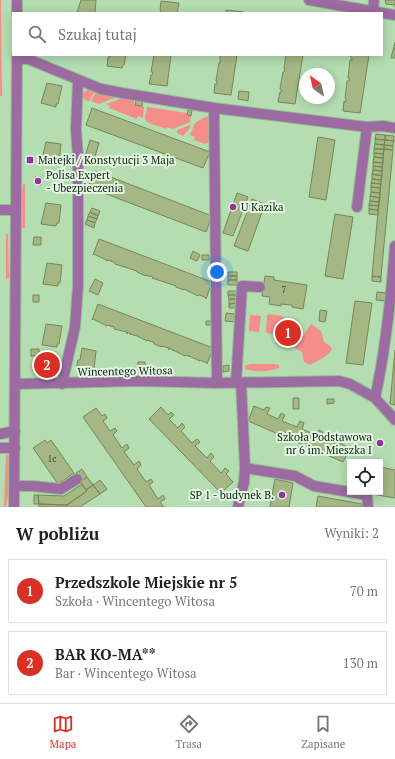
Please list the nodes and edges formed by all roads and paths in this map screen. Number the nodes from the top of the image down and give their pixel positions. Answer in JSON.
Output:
{"nodes":[{"id":1,"x":18,"y":0,"type":"edge"},
{"id":2,"x":309,"y":0,"type":"edge"},
{"id":3,"x":374,"y":0,"type":"edge"},
{"id":4,"x":373,"y":11,"type":"junction"},
{"id":5,"x":17,"y":12,"type":"edge"},
{"id":6,"x":378,"y":12,"type":"edge"},
{"id":7,"x":383,"y":13,"type":"edge"},
{"id":8,"x":395,"y":15,"type":"edge"},
{"id":9,"x":17,"y":57,"type":"edge"},
{"id":10,"x":78,"y":80,"type":"junction"},
{"id":11,"x":214,"y":108,"type":"junction"},
{"id":12,"x":367,"y":127,"type":"junction"},
{"id":13,"x":395,"y":128,"type":"edge"},
{"id":14,"x":357,"y":207,"type":"dead end"},
{"id":15,"x":0,"y":210,"type":"edge"},
{"id":16,"x":15,"y":210,"type":"junction"},
{"id":17,"x":395,"y":246,"type":"edge"},
{"id":18,"x":260,"y":287,"type":"dead end"},
{"id":19,"x":238,"y":382,"type":"junction"},
{"id":20,"x":217,"y":383,"type":"junction"},
{"id":21,"x":15,"y":384,"type":"junction"},
{"id":22,"x":62,"y":384,"type":"junction"},
{"id":23,"x":377,"y":400,"type":"junction"},
{"id":24,"x":395,"y":420,"type":"edge"},
{"id":25,"x":15,"y":431,"type":"junction"},
{"id":26,"x":0,"y":434,"type":"edge"},
{"id":27,"x":0,"y":448,"type":"edge"},
{"id":28,"x":15,"y":448,"type":"junction"},
{"id":29,"x":245,"y":468,"type":"junction"},
{"id":30,"x":76,"y":479,"type":"dead end"},
{"id":31,"x":15,"y":486,"type":"junction"},
{"id":32,"x":14,"y":507,"type":"edge"},
{"id":33,"x":238,"y":507,"type":"edge"},
{"id":34,"x":368,"y":507,"type":"edge"}],
"edges":[{"from":1,"to":5,"type":"street"},
{"from":2,"to":4,"type":"street"},
{"from":3,"to":4,"type":"street"},
{"from":4,"to":6,"type":"street"},
{"from":7,"to":8,"type":"street"},
{"from":9,"to":10,"type":"street"},
{"from":9,"to":16,"type":"street"},
{"from":10,"to":11,"type":"street"},
{"from":10,"to":22,"type":"street"},
{"from":11,"to":12,"type":"street"},
{"from":11,"to":20,"type":"street"},
{"from":12,"to":13,"type":"street"},
{"from":12,"to":14,"type":"street"},
{"from":15,"to":16,"type":"street"},
{"from":16,"to":21,"type":"street"},
{"from":17,"to":23,"type":"street"},
{"from":18,"to":19,"type":"street"},
{"from":19,"to":20,"type":"street","name":"Wincentego Witosa"},
{"from":19,"to":23,"type":"street","name":"Wincentego Witosa"},
{"from":19,"to":29,"type":"street"},
{"from":20,"to":22,"type":"street","name":"Wincentego Witosa"},
{"from":21,"to":22,"type":"street","name":"Wincentego Witosa"},
{"from":21,"to":25,"type":"street"},
{"from":23,"to":24,"type":"street","name":"Wincentego Witosa"},
{"from":25,"to":26,"type":"street"},
{"from":25,"to":28,"type":"street"},
{"from":27,"to":28,"type":"street"},
{"from":28,"to":31,"type":"street"},
{"from":29,"to":33,"type":"street"},
{"from":29,"to":34,"type":"street"},
{"from":30,"to":31,"type":"street"},
{"from":31,"to":32,"type":"street"}]}
